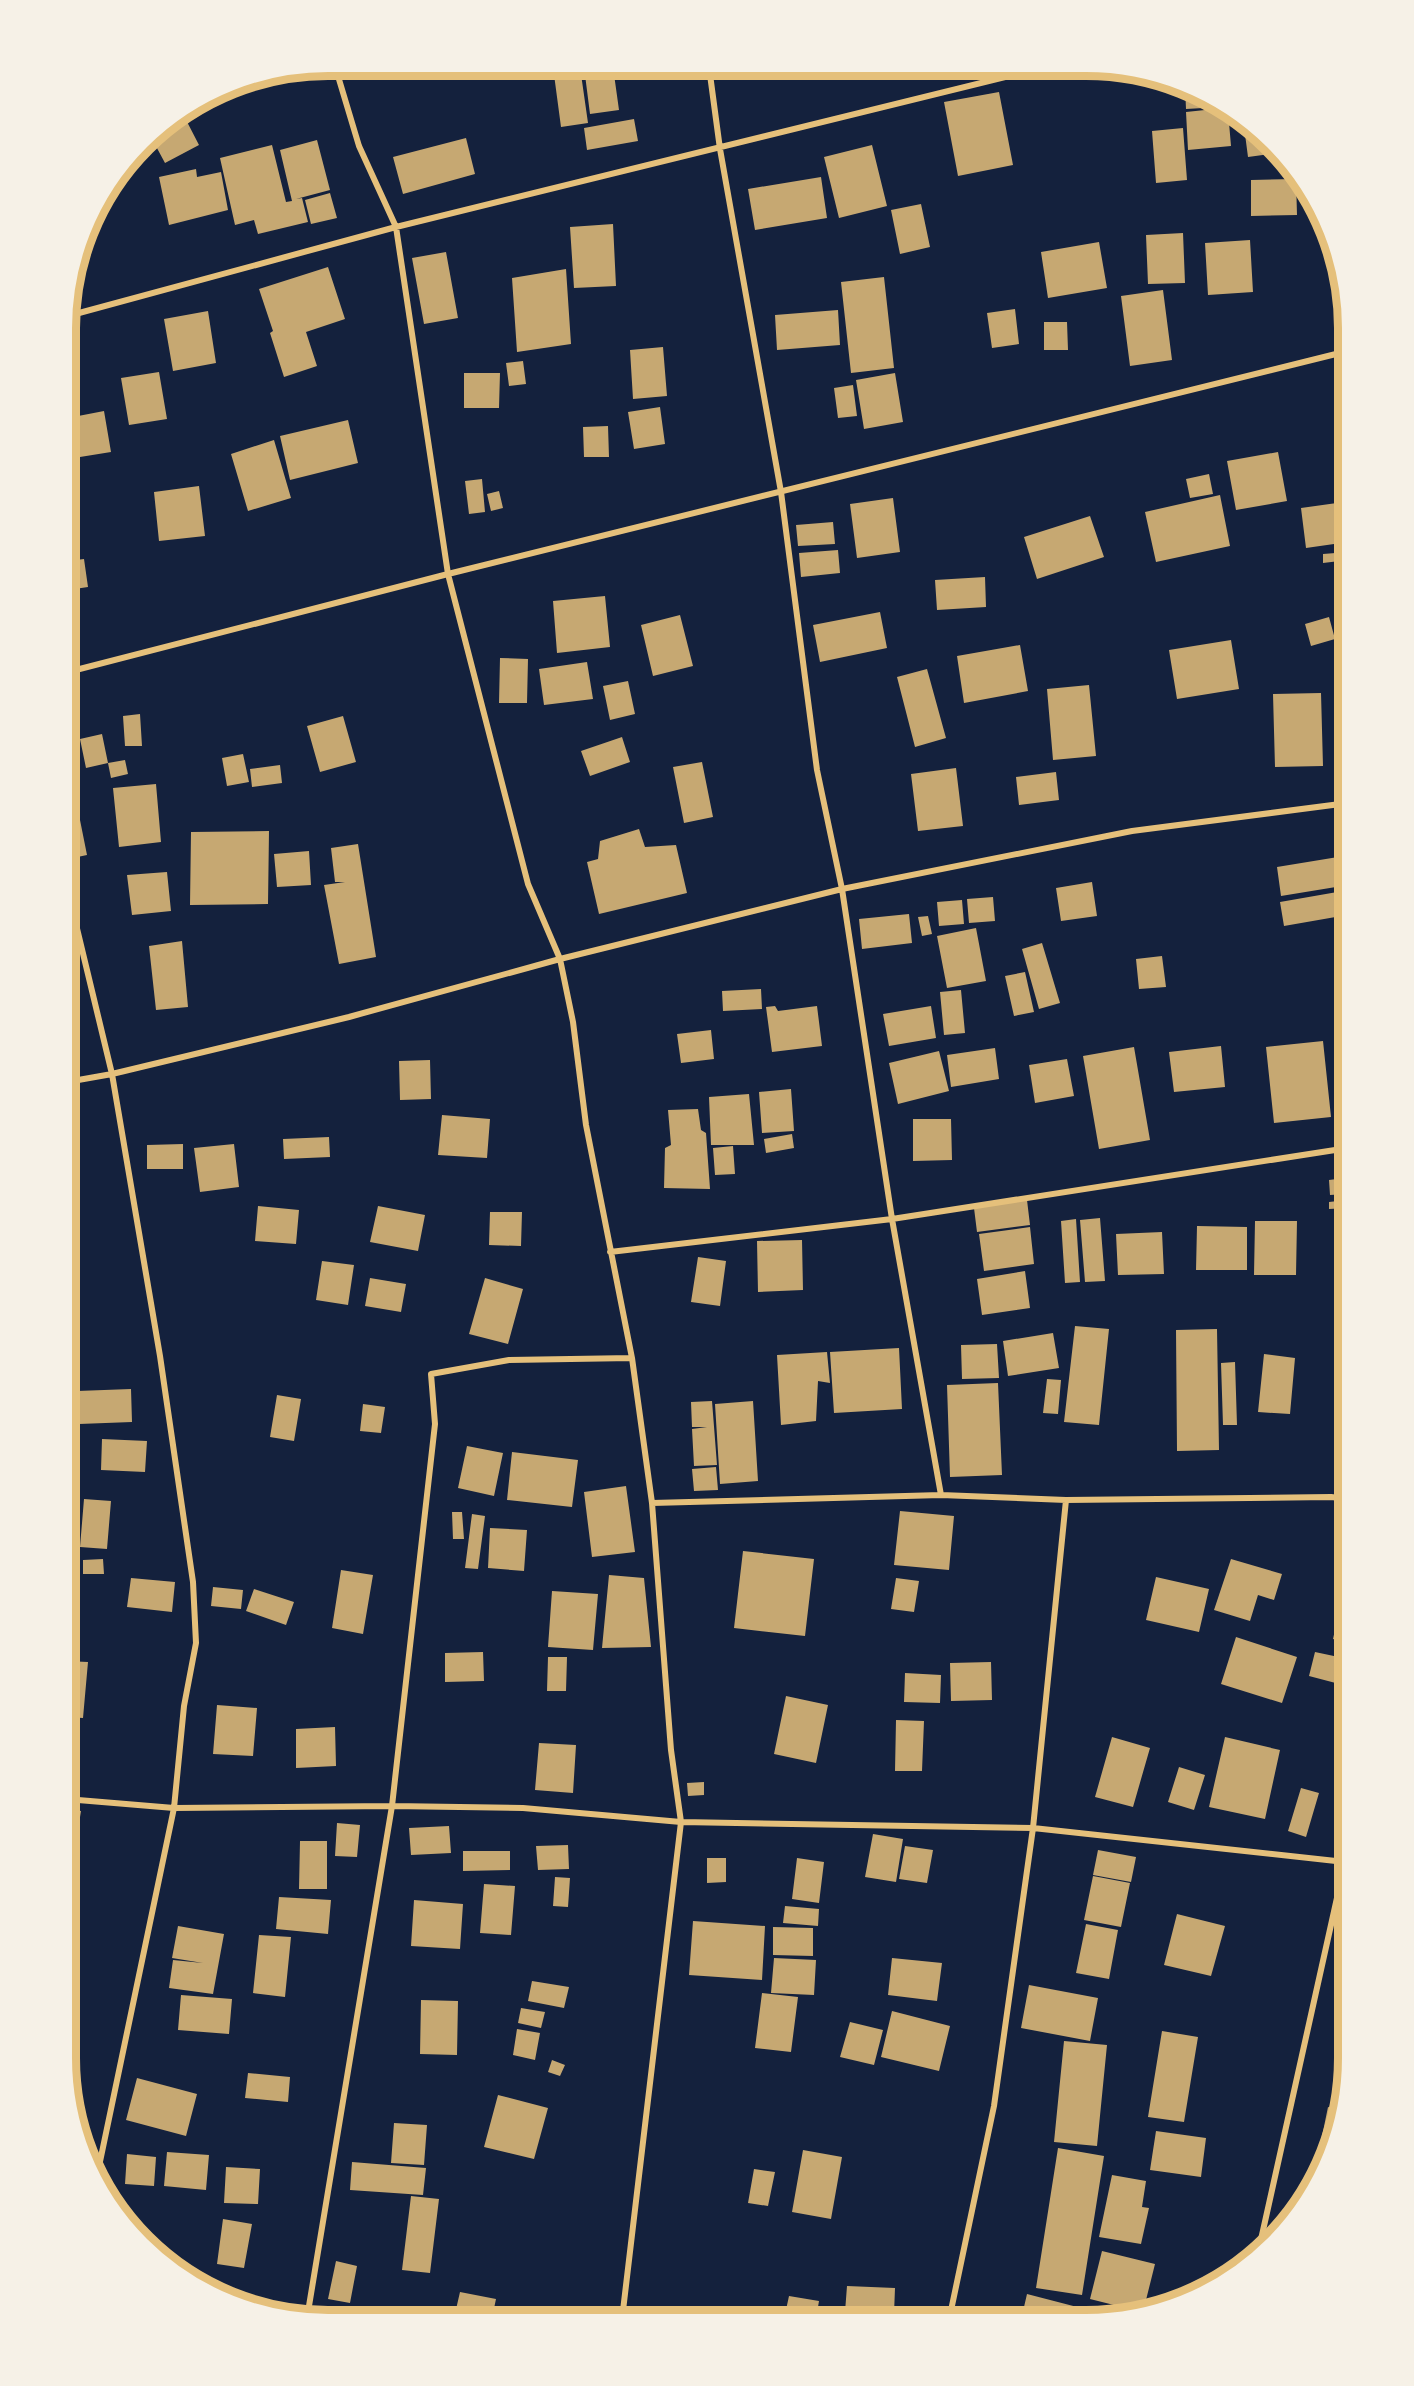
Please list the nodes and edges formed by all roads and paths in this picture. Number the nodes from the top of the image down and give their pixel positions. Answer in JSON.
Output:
{"nodes":[{"id":1,"x":338,"y":76,"type":"edge"},
{"id":2,"x":710,"y":76,"type":"edge"},
{"id":3,"x":1010,"y":76,"type":"edge"},
{"id":4,"x":720,"y":149,"type":"junction"},
{"id":5,"x":396,"y":227,"type":"junction"},
{"id":6,"x":77,"y":314,"type":"edge"},
{"id":7,"x":1338,"y":353,"type":"edge"},
{"id":8,"x":781,"y":492,"type":"junction"},
{"id":9,"x":448,"y":574,"type":"junction"},
{"id":10,"x":76,"y":670,"type":"edge"},
{"id":11,"x":1338,"y":804,"type":"edge"},
{"id":12,"x":842,"y":889,"type":"junction"},
{"id":13,"x":76,"y":922,"type":"edge"},
{"id":14,"x":560,"y":959,"type":"junction"},
{"id":15,"x":111,"y":1074,"type":"junction"},
{"id":16,"x":76,"y":1080,"type":"edge"},
{"id":17,"x":1338,"y":1150,"type":"edge"},
{"id":18,"x":892,"y":1219,"type":"junction"},
{"id":19,"x":610,"y":1252,"type":"junction"},
{"id":20,"x":632,"y":1358,"type":"junction"},
{"id":21,"x":941,"y":1495,"type":"junction"},
{"id":22,"x":1338,"y":1498,"type":"edge"},
{"id":23,"x":1066,"y":1500,"type":"junction"},
{"id":24,"x":652,"y":1503,"type":"junction"},
{"id":25,"x":76,"y":1800,"type":"edge"},
{"id":26,"x":392,"y":1806,"type":"junction"},
{"id":27,"x":174,"y":1808,"type":"junction"},
{"id":28,"x":681,"y":1822,"type":"junction"},
{"id":29,"x":1034,"y":1828,"type":"junction"},
{"id":30,"x":1338,"y":1861,"type":"edge"},
{"id":31,"x":1338,"y":1893,"type":"edge"},
{"id":32,"x":100,"y":2162,"type":"edge"},
{"id":33,"x":1261,"y":2239,"type":"edge"},
{"id":34,"x":309,"y":2309,"type":"edge"},
{"id":35,"x":623,"y":2310,"type":"edge"},
{"id":36,"x":951,"y":2310,"type":"edge"}],
"edges":[{"from":1,"to":5,"type":"street"},
{"from":2,"to":4,"type":"street"},
{"from":3,"to":4,"type":"street"},
{"from":4,"to":5,"type":"street"},
{"from":4,"to":8,"type":"street"},
{"from":5,"to":6,"type":"street"},
{"from":5,"to":9,"type":"street"},
{"from":7,"to":8,"type":"street"},
{"from":8,"to":9,"type":"street"},
{"from":8,"to":12,"type":"street"},
{"from":9,"to":10,"type":"street"},
{"from":9,"to":14,"type":"street"},
{"from":11,"to":12,"type":"street"},
{"from":12,"to":14,"type":"street"},
{"from":12,"to":18,"type":"street"},
{"from":13,"to":15,"type":"street"},
{"from":14,"to":15,"type":"street"},
{"from":14,"to":19,"type":"street"},
{"from":15,"to":16,"type":"street"},
{"from":15,"to":27,"type":"street"},
{"from":17,"to":18,"type":"street"},
{"from":18,"to":19,"type":"street"},
{"from":18,"to":21,"type":"street"},
{"from":19,"to":20,"type":"street"},
{"from":20,"to":24,"type":"street"},
{"from":20,"to":26,"type":"street"},
{"from":21,"to":23,"type":"street"},
{"from":21,"to":24,"type":"street"},
{"from":22,"to":23,"type":"street"},
{"from":23,"to":29,"type":"street"},
{"from":24,"to":28,"type":"street"},
{"from":25,"to":27,"type":"street"},
{"from":26,"to":27,"type":"street"},
{"from":26,"to":28,"type":"street"},
{"from":26,"to":34,"type":"street"},
{"from":27,"to":32,"type":"street"},
{"from":28,"to":29,"type":"street"},
{"from":28,"to":35,"type":"street"},
{"from":29,"to":30,"type":"street"},
{"from":29,"to":36,"type":"street"},
{"from":31,"to":33,"type":"street"}]}
